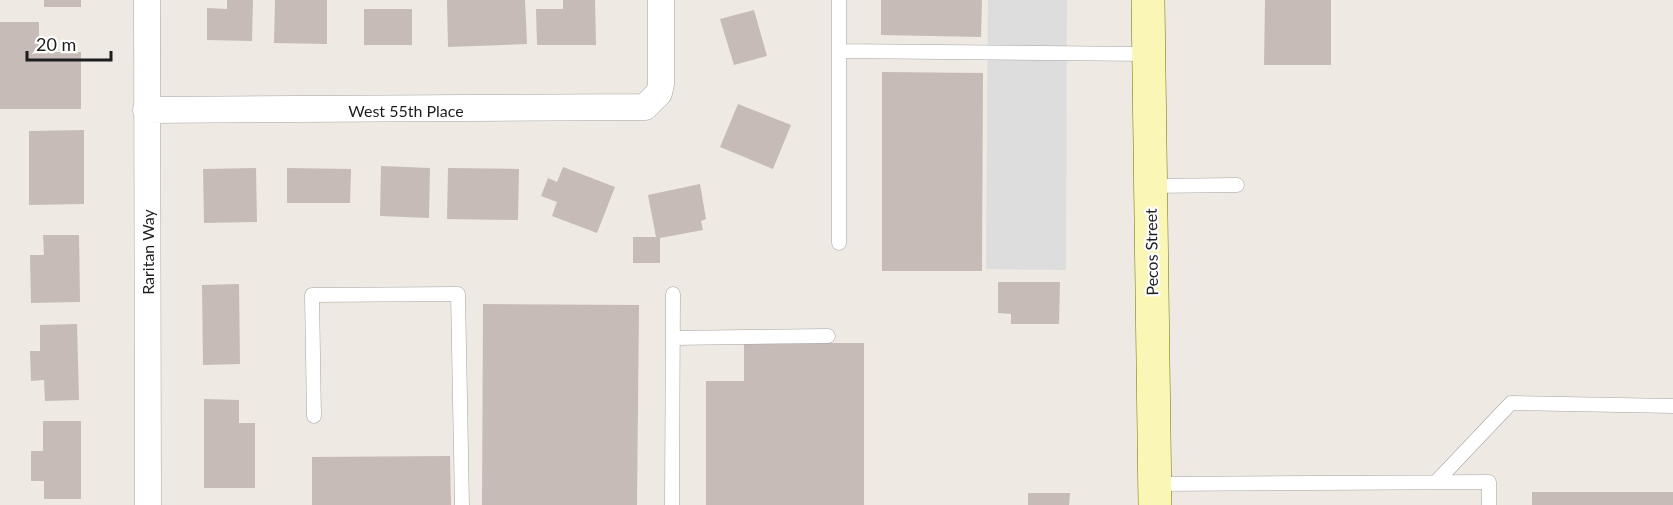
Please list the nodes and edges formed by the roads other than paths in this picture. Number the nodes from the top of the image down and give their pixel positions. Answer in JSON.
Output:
{"nodes":[{"id":1,"x":147,"y":0,"type":"edge"},
{"id":2,"x":662,"y":0,"type":"edge"},
{"id":3,"x":839,"y":0,"type":"edge"},
{"id":4,"x":1148,"y":0,"type":"edge"},
{"id":5,"x":839,"y":51,"type":"junction"},
{"id":6,"x":1148,"y":54,"type":"junction"},
{"id":7,"x":146,"y":110,"type":"junction"},
{"id":8,"x":1237,"y":185,"type":"dead end"},
{"id":9,"x":1150,"y":186,"type":"junction"},
{"id":10,"x":838,"y":243,"type":"dead end"},
{"id":11,"x":673,"y":294,"type":"dead end"},
{"id":12,"x":828,"y":336,"type":"dead end"},
{"id":13,"x":673,"y":338,"type":"junction"},
{"id":14,"x":1673,"y":406,"type":"edge"},
{"id":15,"x":314,"y":416,"type":"dead end"},
{"id":16,"x":1436,"y":482,"type":"junction"},
{"id":17,"x":1155,"y":494,"type":"edge"},
{"id":18,"x":148,"y":505,"type":"edge"},
{"id":19,"x":462,"y":505,"type":"edge"},
{"id":20,"x":672,"y":505,"type":"edge"},
{"id":21,"x":1490,"y":505,"type":"edge"}],
"edges":[{"from":1,"to":7,"type":"street","name":"Raritan Way"},
{"from":2,"to":7,"type":"street","name":"West 55th Place"},
{"from":3,"to":5,"type":"lane"},
{"from":4,"to":6,"type":"main road","name":"Pecos Street"},
{"from":5,"to":6,"type":"lane"},
{"from":5,"to":10,"type":"lane"},
{"from":6,"to":9,"type":"main road","name":"Pecos Street"},
{"from":7,"to":18,"type":"street","name":"Raritan Way"},
{"from":8,"to":9,"type":"lane"},
{"from":9,"to":17,"type":"main road","name":"Pecos Street"},
{"from":11,"to":13,"type":"lane"},
{"from":12,"to":13,"type":"lane"},
{"from":13,"to":20,"type":"lane"},
{"from":14,"to":16,"type":"lane"},
{"from":15,"to":19,"type":"lane"},
{"from":16,"to":17,"type":"lane"},
{"from":16,"to":21,"type":"lane"}]}
